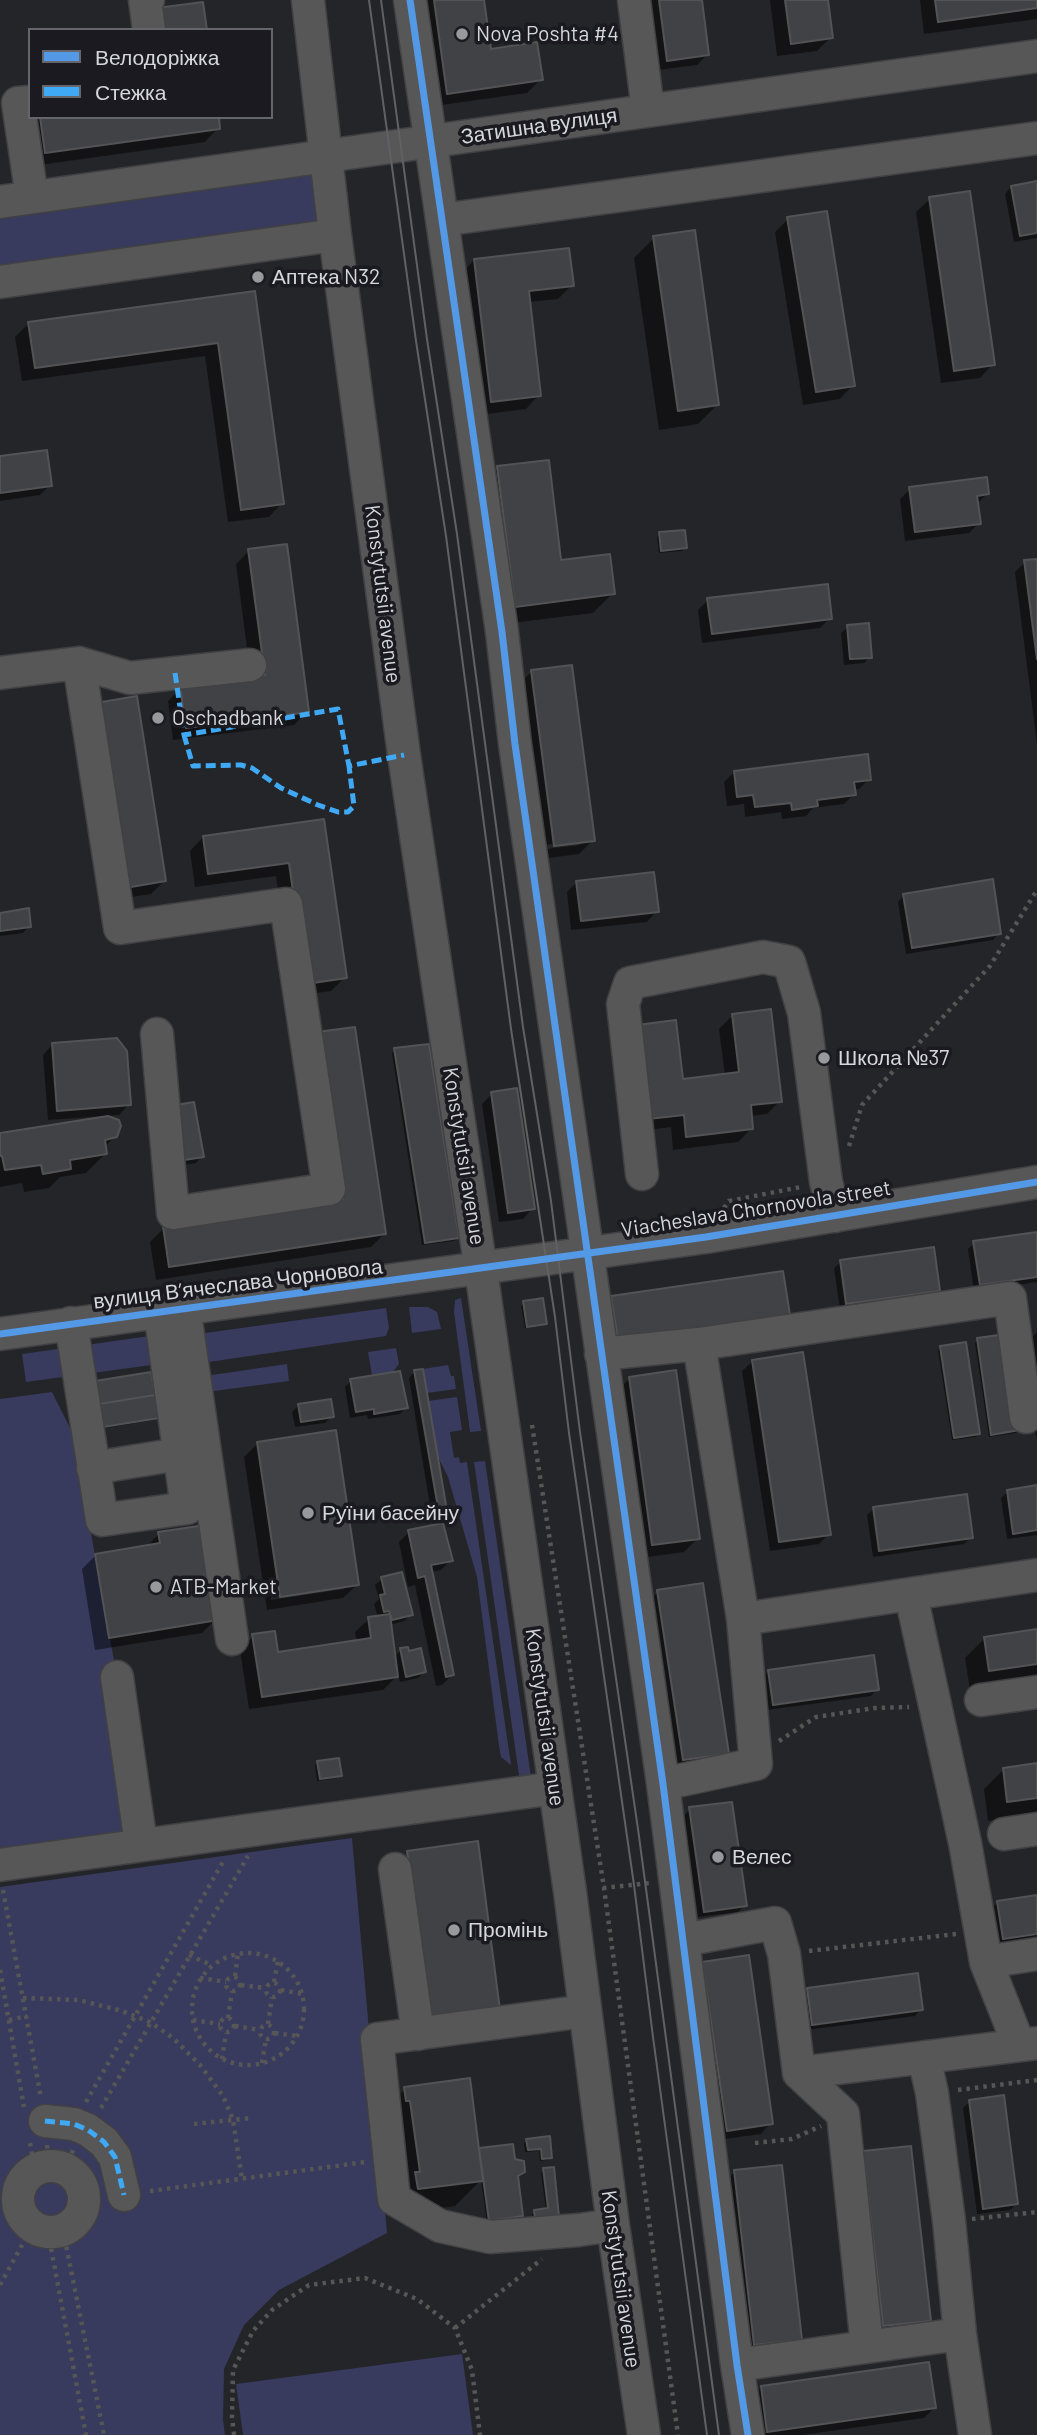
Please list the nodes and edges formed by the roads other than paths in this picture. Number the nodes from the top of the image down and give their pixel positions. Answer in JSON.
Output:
{"nodes":[{"id":1,"x":148,"y":0,"type":"edge"},
{"id":2,"x":308,"y":0,"type":"edge"},
{"id":3,"x":410,"y":0,"type":"edge"},
{"id":4,"x":634,"y":0,"type":"edge"},
{"id":5,"x":149,"y":28,"type":"edge"},
{"id":6,"x":1037,"y":57,"type":"edge"},
{"id":7,"x":28,"y":102,"type":"edge"},
{"id":8,"x":648,"y":110,"type":"junction"},
{"id":9,"x":1037,"y":138,"type":"edge"},
{"id":10,"x":430,"y":141,"type":"junction"},
{"id":11,"x":328,"y":156,"type":"junction"},
{"id":12,"x":32,"y":197,"type":"junction"},
{"id":13,"x":0,"y":202,"type":"edge"},
{"id":14,"x":442,"y":220,"type":"junction"},
{"id":15,"x":335,"y":235,"type":"junction"},
{"id":16,"x":0,"y":282,"type":"edge"},
{"id":17,"x":79,"y":663,"type":"junction"},
{"id":18,"x":250,"y":665,"type":"dead end"},
{"id":19,"x":0,"y":673,"type":"edge"},
{"id":20,"x":157,"y":1034,"type":"dead end"},
{"id":21,"x":642,"y":1174,"type":"dead end"},
{"id":22,"x":1037,"y":1182,"type":"edge"},
{"id":23,"x":835,"y":1216,"type":"junction"},
{"id":24,"x":587,"y":1253,"type":"junction"},
{"id":25,"x":481,"y":1270,"type":"junction"},
{"id":26,"x":172,"y":1309,"type":"junction"},
{"id":27,"x":71,"y":1323,"type":"junction"},
{"id":28,"x":0,"y":1334,"type":"edge"},
{"id":29,"x":699,"y":1344,"type":"junction"},
{"id":30,"x":601,"y":1354,"type":"junction"},
{"id":31,"x":1026,"y":1417,"type":"dead end"},
{"id":32,"x":179,"y":1454,"type":"junction"},
{"id":33,"x":93,"y":1468,"type":"junction"},
{"id":34,"x":1037,"y":1575,"type":"edge"},
{"id":35,"x":911,"y":1595,"type":"junction"},
{"id":36,"x":743,"y":1619,"type":"junction"},
{"id":37,"x":232,"y":1639,"type":"dead end"},
{"id":38,"x":117,"y":1677,"type":"dead end"},
{"id":39,"x":1037,"y":1692,"type":"edge"},
{"id":40,"x":981,"y":1700,"type":"dead end"},
{"id":41,"x":663,"y":1784,"type":"junction"},
{"id":42,"x":555,"y":1788,"type":"junction"},
{"id":43,"x":1037,"y":1829,"type":"edge"},
{"id":44,"x":1004,"y":1833,"type":"dead end"},
{"id":45,"x":141,"y":1844,"type":"junction"},
{"id":46,"x":395,"y":1869,"type":"dead end"},
{"id":47,"x":1,"y":1877,"type":"edge"},
{"id":48,"x":684,"y":1940,"type":"junction"},
{"id":49,"x":1037,"y":1954,"type":"edge"},
{"id":50,"x":986,"y":1962,"type":"junction"},
{"id":51,"x":585,"y":2011,"type":"junction"},
{"id":52,"x":418,"y":2034,"type":"junction"},
{"id":53,"x":1028,"y":2044,"type":"edge"},
{"id":54,"x":924,"y":2057,"type":"junction"},
{"id":55,"x":799,"y":2073,"type":"junction"},
{"id":56,"x":49,"y":2138,"type":"junction"},
{"id":57,"x":124,"y":2195,"type":"road end"},
{"id":58,"x":613,"y":2225,"type":"junction"},
{"id":59,"x":960,"y":2334,"type":"junction"},
{"id":60,"x":867,"y":2346,"type":"junction"},
{"id":61,"x":737,"y":2365,"type":"junction"},
{"id":62,"x":644,"y":2435,"type":"edge"},
{"id":63,"x":748,"y":2435,"type":"edge"},
{"id":64,"x":975,"y":2435,"type":"edge"}],
"edges":[{"from":1,"to":5,"type":"street"},
{"from":2,"to":11,"type":"street","name":"Konstytutsii avenue"},
{"from":3,"to":10,"type":"street"},
{"from":4,"to":8,"type":"street"},
{"from":6,"to":8,"type":"street","name":"Затишна вулиця"},
{"from":7,"to":12,"type":"street"},
{"from":8,"to":10,"type":"street","name":"Затишна вулиця"},
{"from":9,"to":14,"type":"street"},
{"from":10,"to":11,"type":"street","name":"Затишна вулиця"},
{"from":10,"to":14,"type":"street"},
{"from":11,"to":12,"type":"street","name":"Затишна вулиця"},
{"from":11,"to":15,"type":"street","name":"Konstytutsii avenue"},
{"from":12,"to":13,"type":"street","name":"Затишна вулиця"},
{"from":14,"to":24,"type":"street"},
{"from":15,"to":16,"type":"street"},
{"from":15,"to":25,"type":"street","name":"Konstytutsii avenue"},
{"from":17,"to":18,"type":"street"},
{"from":17,"to":19,"type":"street"},
{"from":17,"to":20,"type":"street"},
{"from":21,"to":23,"type":"street"},
{"from":22,"to":23,"type":"street","name":"Viacheslava Chornovola street"},
{"from":23,"to":24,"type":"street","name":"Viacheslava Chornovola street"},
{"from":24,"to":25,"type":"street","name":"Viacheslava Chornovola street"},
{"from":24,"to":30,"type":"street"},
{"from":25,"to":26,"type":"street","name":"вулиця Вʼячеслава Чорновола"},
{"from":25,"to":42,"type":"street","name":"Konstytutsii avenue"},
{"from":26,"to":27,"type":"street","name":"вулиця Вʼячеслава Чорновола"},
{"from":26,"to":32,"type":"street"},
{"from":26,"to":37,"type":"street"},
{"from":27,"to":28,"type":"street","name":"вулиця Вʼячеслава Чорновола"},
{"from":27,"to":33,"type":"street"},
{"from":29,"to":30,"type":"street"},
{"from":29,"to":31,"type":"street"},
{"from":29,"to":36,"type":"street"},
{"from":30,"to":41,"type":"street"},
{"from":32,"to":33,"type":"street"},
{"from":32,"to":33,"type":"street"},
{"from":34,"to":35,"type":"street"},
{"from":35,"to":36,"type":"street"},
{"from":35,"to":50,"type":"street"},
{"from":36,"to":41,"type":"street"},
{"from":38,"to":45,"type":"street"},
{"from":39,"to":40,"type":"street"},
{"from":41,"to":48,"type":"street"},
{"from":42,"to":45,"type":"street"},
{"from":42,"to":51,"type":"street","name":"Konstytutsii avenue"},
{"from":43,"to":44,"type":"street"},
{"from":45,"to":47,"type":"street"},
{"from":46,"to":52,"type":"street"},
{"from":48,"to":55,"type":"street"},
{"from":48,"to":61,"type":"street"},
{"from":49,"to":50,"type":"street"},
{"from":50,"to":53,"type":"street"},
{"from":51,"to":52,"type":"street"},
{"from":51,"to":58,"type":"street","name":"Konstytutsii avenue"},
{"from":52,"to":58,"type":"street"},
{"from":53,"to":54,"type":"street"},
{"from":54,"to":55,"type":"street"},
{"from":54,"to":59,"type":"street"},
{"from":55,"to":60,"type":"street"},
{"from":56,"to":56,"type":"street"},
{"from":56,"to":57,"type":"street"},
{"from":58,"to":62,"type":"street","name":"Konstytutsii avenue"},
{"from":59,"to":60,"type":"street"},
{"from":59,"to":64,"type":"street"},
{"from":60,"to":61,"type":"street"},
{"from":61,"to":63,"type":"street"}]}
